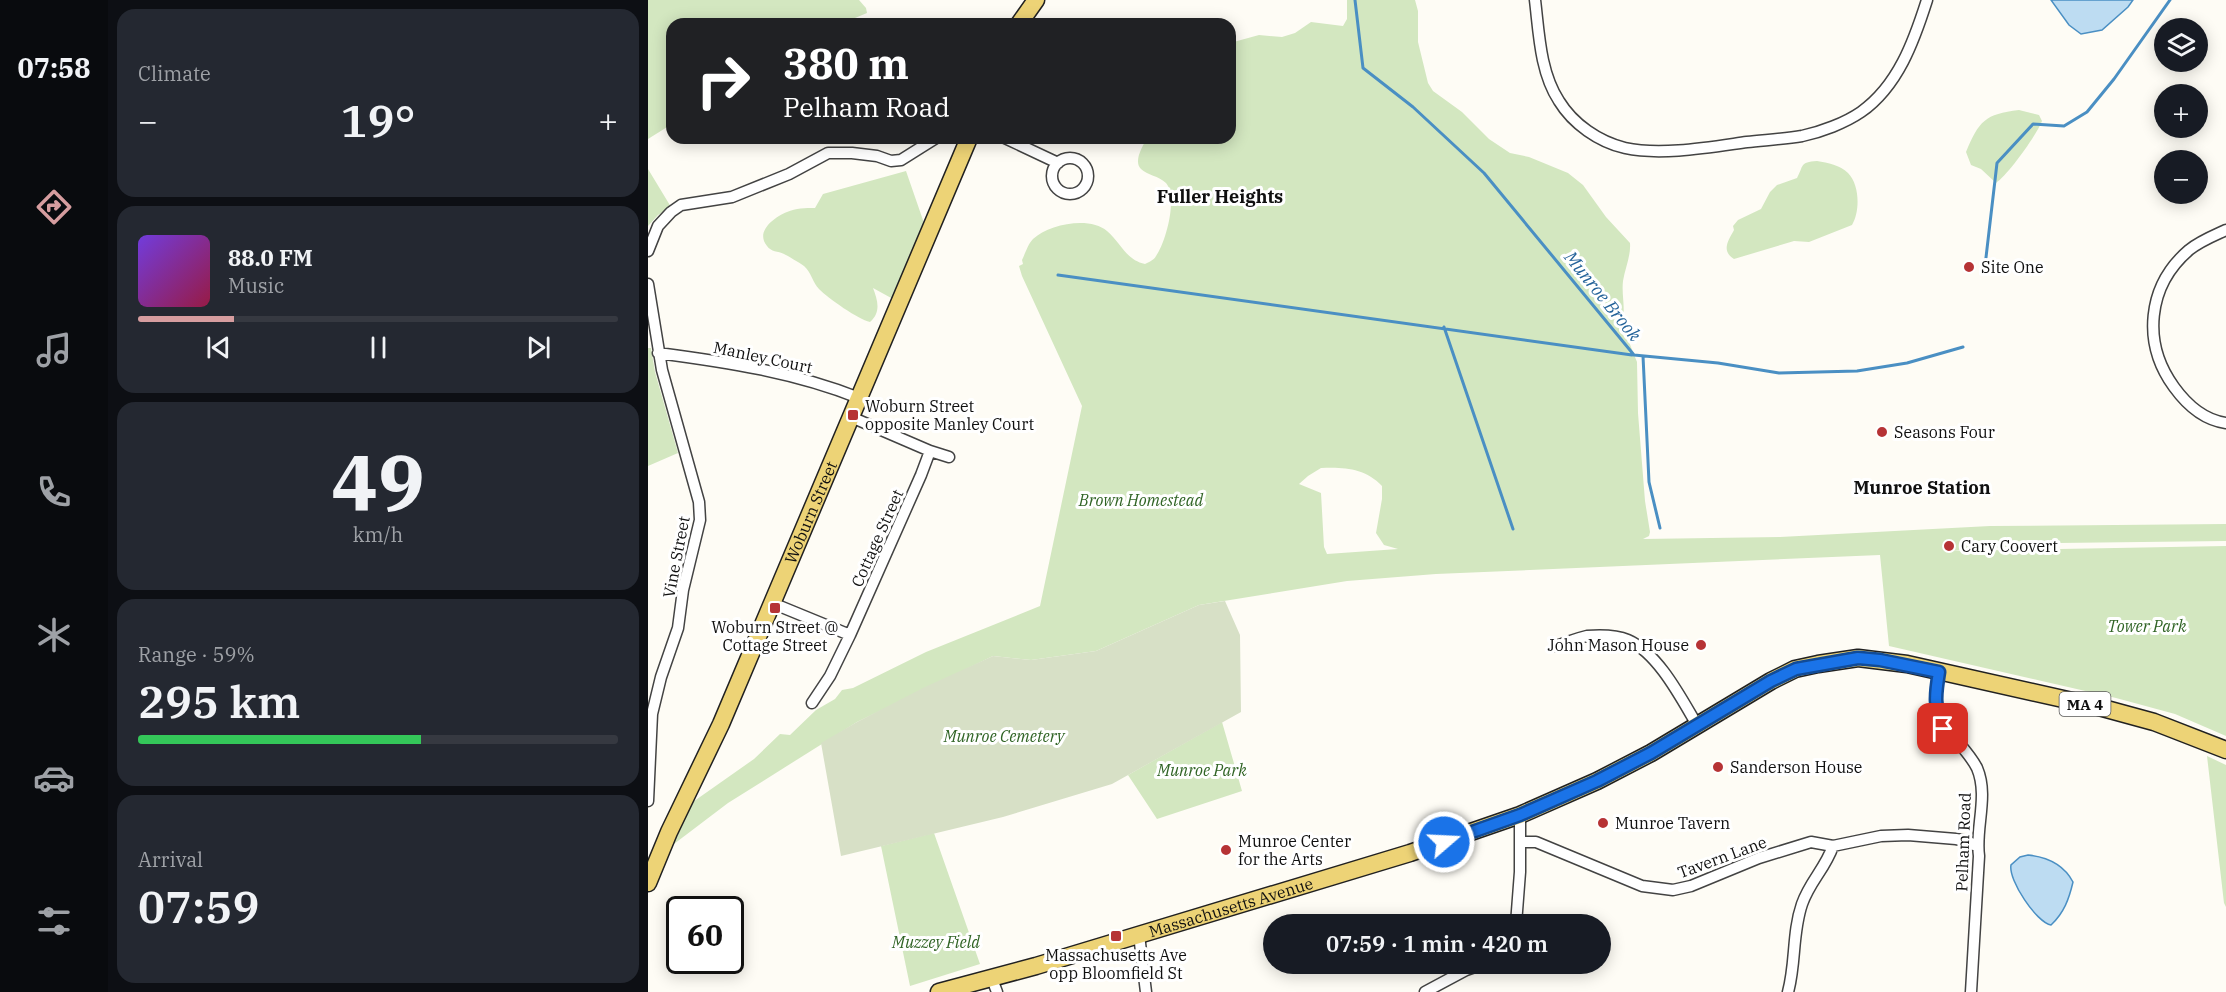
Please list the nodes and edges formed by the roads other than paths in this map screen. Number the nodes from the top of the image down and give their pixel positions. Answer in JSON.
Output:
{"nodes":[{"id":1,"x":1036,"y":0,"type":"edge"},
{"id":2,"x":1535,"y":0,"type":"edge"},
{"id":3,"x":1927,"y":0,"type":"edge"},
{"id":4,"x":1023,"y":18,"type":"edge"},
{"id":5,"x":926,"y":144,"type":"edge"},
{"id":6,"x":966,"y":144,"type":"edge"},
{"id":7,"x":1018,"y":144,"type":"edge"},
{"id":8,"x":1058,"y":163,"type":"dead end"},
{"id":9,"x":2226,"y":230,"type":"edge"},
{"id":10,"x":648,"y":251,"type":"edge"},
{"id":11,"x":648,"y":284,"type":"edge"},
{"id":12,"x":658,"y":353,"type":"junction"},
{"id":13,"x":859,"y":398,"type":"junction"},
{"id":14,"x":851,"y":417,"type":"junction"},
{"id":15,"x":2226,"y":423,"type":"edge"},
{"id":16,"x":930,"y":451,"type":"junction"},
{"id":17,"x":949,"y":457,"type":"dead end"},
{"id":18,"x":772,"y":603,"type":"junction"},
{"id":19,"x":850,"y":635,"type":"junction"},
{"id":20,"x":1556,"y":646,"type":"dead end"},
{"id":21,"x":1939,"y":672,"type":"junction"},
{"id":22,"x":812,"y":703,"type":"dead end"},
{"id":23,"x":1697,"y":725,"type":"junction"},
{"id":24,"x":2226,"y":750,"type":"edge"},
{"id":25,"x":648,"y":801,"type":"edge"},
{"id":26,"x":1520,"y":815,"type":"junction"},
{"id":27,"x":1521,"y":842,"type":"junction"},
{"id":28,"x":1833,"y":846,"type":"junction"},
{"id":29,"x":1978,"y":847,"type":"junction"},
{"id":30,"x":653,"y":853,"type":"edge"},
{"id":31,"x":648,"y":883,"type":"edge"},
{"id":32,"x":1517,"y":914,"type":"edge"},
{"id":33,"x":1139,"y":935,"type":"junction"},
{"id":34,"x":1459,"y":974,"type":"edge"},
{"id":35,"x":995,"y":985,"type":"edge"},
{"id":36,"x":939,"y":992,"type":"edge"},
{"id":37,"x":1146,"y":992,"type":"edge"},
{"id":38,"x":1425,"y":992,"type":"edge"},
{"id":39,"x":1788,"y":992,"type":"edge"},
{"id":40,"x":1971,"y":992,"type":"edge"}],
"edges":[{"from":1,"to":4,"type":"main road"},
{"from":2,"to":3,"type":"street"},
{"from":5,"to":10,"type":"street"},
{"from":6,"to":13,"type":"main road","name":"Woburn Street"},
{"from":7,"to":8,"type":"street"},
{"from":9,"to":15,"type":"street"},
{"from":11,"to":12,"type":"street","name":"Vine Street"},
{"from":12,"to":13,"type":"street","name":"Manley Court"},
{"from":12,"to":25,"type":"street","name":"Vine Street"},
{"from":13,"to":14,"type":"main road","name":"Woburn Street"},
{"from":14,"to":16,"type":"street"},
{"from":14,"to":18,"type":"main road","name":"Woburn Street"},
{"from":16,"to":17,"type":"street"},
{"from":16,"to":19,"type":"street","name":"Cottage Street"},
{"from":18,"to":19,"type":"street"},
{"from":18,"to":30,"type":"main road","name":"Woburn Street"},
{"from":19,"to":22,"type":"street","name":"Cottage Street"},
{"from":20,"to":23,"type":"street"},
{"from":21,"to":23,"type":"main road","name":"Massachusetts Avenue","number":"MA 4"},
{"from":21,"to":24,"type":"main road","name":"Massachusetts Avenue","number":"MA 4"},
{"from":21,"to":29,"type":"street","name":"Pelham Road"},
{"from":23,"to":26,"type":"main road","name":"Massachusetts Avenue","number":"MA 4"},
{"from":26,"to":27,"type":"street"},
{"from":26,"to":33,"type":"main road","name":"Massachusetts Avenue","number":"MA 4"},
{"from":27,"to":28,"type":"street","name":"Tavern Lane"},
{"from":27,"to":32,"type":"street"},
{"from":28,"to":29,"type":"street","name":"Tavern Lane"},
{"from":28,"to":39,"type":"street"},
{"from":29,"to":40,"type":"street","name":"Pelham Road"},
{"from":30,"to":31,"type":"main road","name":"Woburn Street"},
{"from":33,"to":35,"type":"main road","name":"Massachusetts Avenue","number":"MA 4"},
{"from":33,"to":37,"type":"street"},
{"from":34,"to":38,"type":"street"},
{"from":35,"to":36,"type":"main road","name":"Massachusetts Avenue","number":"MA 4"}]}
